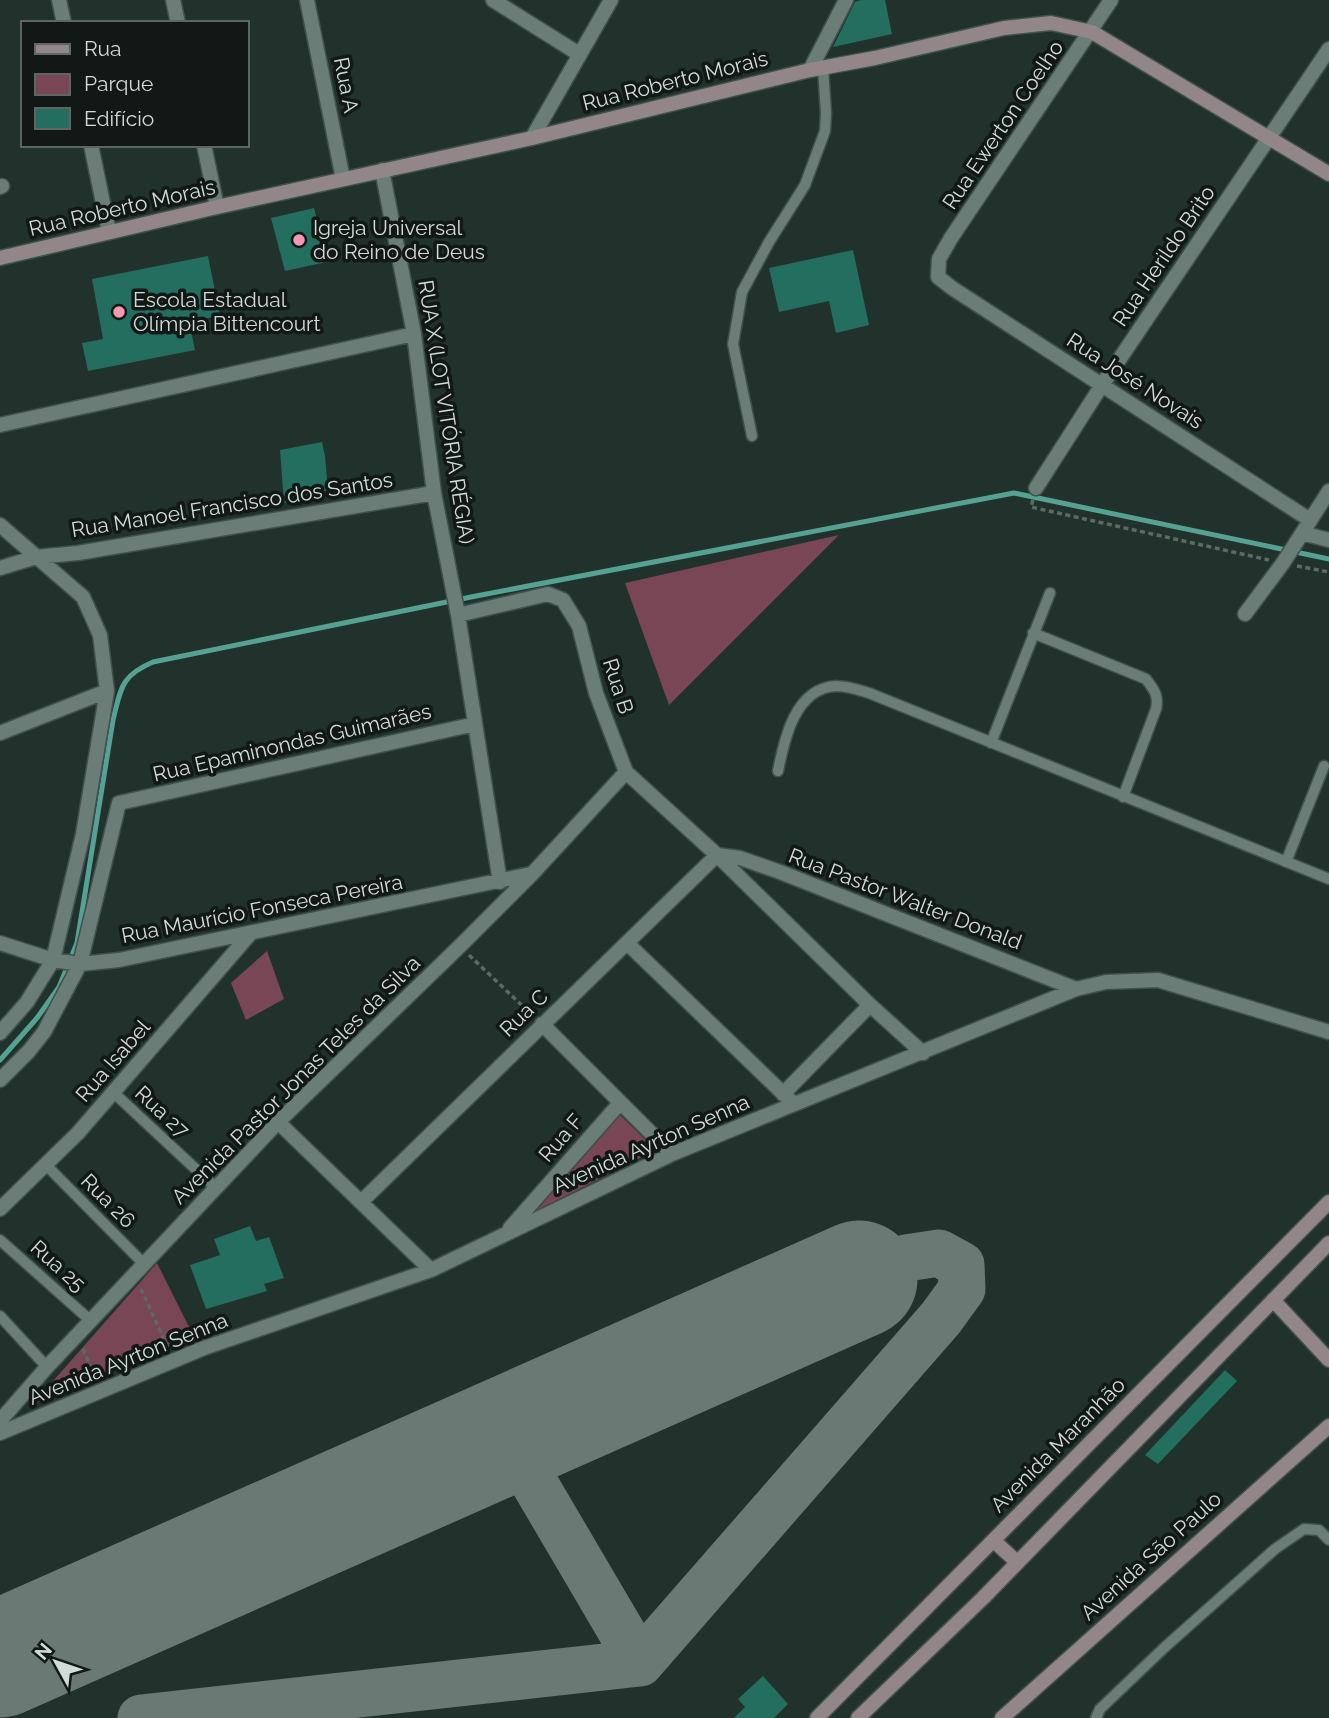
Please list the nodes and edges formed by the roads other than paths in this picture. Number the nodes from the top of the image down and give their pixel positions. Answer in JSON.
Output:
{"nodes":[{"id":1,"x":59,"y":0,"type":"edge"},
{"id":2,"x":173,"y":0,"type":"edge"},
{"id":3,"x":307,"y":0,"type":"edge"},
{"id":4,"x":493,"y":0,"type":"edge"},
{"id":5,"x":611,"y":0,"type":"edge"},
{"id":6,"x":846,"y":0,"type":"edge"},
{"id":7,"x":1111,"y":0,"type":"edge"},
{"id":8,"x":64,"y":21,"type":"edge"},
{"id":9,"x":178,"y":21,"type":"edge"},
{"id":10,"x":1092,"y":32,"type":"junction"},
{"id":11,"x":1329,"y":49,"type":"edge"},
{"id":12,"x":579,"y":54,"type":"junction"},
{"id":13,"x":817,"y":69,"type":"junction"},
{"id":14,"x":532,"y":138,"type":"junction"},
{"id":15,"x":1268,"y":138,"type":"junction"},
{"id":16,"x":90,"y":147,"type":"edge"},
{"id":17,"x":204,"y":147,"type":"edge"},
{"id":18,"x":383,"y":170,"type":"junction"},
{"id":19,"x":1329,"y":174,"type":"edge"},
{"id":20,"x":343,"y":179,"type":"junction"},
{"id":21,"x":218,"y":206,"type":"junction"},
{"id":22,"x":109,"y":232,"type":"junction"},
{"id":23,"x":0,"y":258,"type":"edge"},
{"id":24,"x":938,"y":276,"type":"joint"},
{"id":25,"x":414,"y":334,"type":"junction"},
{"id":26,"x":1101,"y":385,"type":"junction"},
{"id":27,"x":0,"y":425,"type":"edge"},
{"id":28,"x":752,"y":436,"type":"dead end"},
{"id":29,"x":1036,"y":488,"type":"dead end"},
{"id":30,"x":1329,"y":491,"type":"edge"},
{"id":31,"x":434,"y":493,"type":"junction"},
{"id":32,"x":1310,"y":520,"type":"junction"},
{"id":33,"x":0,"y":525,"type":"edge"},
{"id":34,"x":1302,"y":533,"type":"junction"},
{"id":35,"x":1329,"y":540,"type":"edge"},
{"id":36,"x":36,"y":557,"type":"junction"},
{"id":37,"x":0,"y":568,"type":"edge"},
{"id":38,"x":1050,"y":593,"type":"dead end"},
{"id":39,"x":1245,"y":614,"type":"dead end"},
{"id":40,"x":458,"y":615,"type":"junction"},
{"id":41,"x":1033,"y":633,"type":"junction"},
{"id":42,"x":107,"y":691,"type":"junction"},
{"id":43,"x":475,"y":724,"type":"junction"},
{"id":44,"x":0,"y":733,"type":"edge"},
{"id":45,"x":991,"y":743,"type":"junction"},
{"id":46,"x":1324,"y":766,"type":"dead end"},
{"id":47,"x":778,"y":771,"type":"dead end"},
{"id":48,"x":626,"y":772,"type":"junction"},
{"id":49,"x":1123,"y":797,"type":"junction"},
{"id":50,"x":717,"y":855,"type":"junction"},
{"id":51,"x":1286,"y":862,"type":"junction"},
{"id":52,"x":532,"y":874,"type":"junction"},
{"id":53,"x":1329,"y":879,"type":"edge"},
{"id":54,"x":499,"y":882,"type":"junction"},
{"id":55,"x":250,"y":934,"type":"junction"},
{"id":56,"x":0,"y":943,"type":"edge"},
{"id":57,"x":627,"y":943,"type":"junction"},
{"id":58,"x":53,"y":960,"type":"junction"},
{"id":59,"x":80,"y":964,"type":"junction"},
{"id":60,"x":1076,"y":989,"type":"junction"},
{"id":61,"x":870,"y":1005,"type":"junction"},
{"id":62,"x":542,"y":1024,"type":"junction"},
{"id":63,"x":1329,"y":1032,"type":"edge"},
{"id":64,"x":0,"y":1033,"type":"edge"},
{"id":65,"x":923,"y":1053,"type":"junction"},
{"id":66,"x":0,"y":1080,"type":"edge"},
{"id":67,"x":113,"y":1092,"type":"junction"},
{"id":68,"x":788,"y":1098,"type":"junction"},
{"id":69,"x":620,"y":1103,"type":"junction"},
{"id":70,"x":278,"y":1122,"type":"junction"},
{"id":71,"x":672,"y":1154,"type":"junction"},
{"id":72,"x":46,"y":1165,"type":"junction"},
{"id":73,"x":216,"y":1188,"type":"junction"},
{"id":74,"x":361,"y":1202,"type":"junction"},
{"id":75,"x":1329,"y":1202,"type":"edge"},
{"id":76,"x":0,"y":1209,"type":"edge"},
{"id":77,"x":507,"y":1232,"type":"junction"},
{"id":78,"x":1329,"y":1243,"type":"edge"},
{"id":79,"x":2,"y":1246,"type":"edge"},
{"id":80,"x":139,"y":1270,"type":"junction"},
{"id":81,"x":431,"y":1270,"type":"junction"},
{"id":82,"x":1273,"y":1300,"type":"junction"},
{"id":83,"x":0,"y":1316,"type":"edge"},
{"id":84,"x":91,"y":1321,"type":"junction"},
{"id":85,"x":1329,"y":1360,"type":"edge"},
{"id":86,"x":47,"y":1367,"type":"junction"},
{"id":87,"x":0,"y":1421,"type":"edge"},
{"id":88,"x":1329,"y":1426,"type":"edge"},
{"id":89,"x":0,"y":1433,"type":"edge"},
{"id":90,"x":1329,"y":1540,"type":"edge"},
{"id":91,"x":994,"y":1541,"type":"junction"},
{"id":92,"x":1017,"y":1562,"type":"junction"},
{"id":93,"x":817,"y":1718,"type":"edge"},
{"id":94,"x":858,"y":1718,"type":"edge"},
{"id":95,"x":1002,"y":1718,"type":"edge"},
{"id":96,"x":1096,"y":1718,"type":"edge"}],
"edges":[{"from":1,"to":8,"type":"street"},
{"from":2,"to":9,"type":"street"},
{"from":3,"to":20,"type":"street","name":"Rua A"},
{"from":4,"to":12,"type":"street"},
{"from":5,"to":12,"type":"street"},
{"from":6,"to":13,"type":"street"},
{"from":7,"to":10,"type":"street","name":"Rua Ewerton Coelho"},
{"from":10,"to":13,"type":"main road","name":"Rua Roberto Morais"},
{"from":10,"to":15,"type":"main road","name":"Rua Roberto Morais"},
{"from":10,"to":24,"type":"street","name":"Rua Ewerton Coelho"},
{"from":11,"to":15,"type":"street","name":"Rua Herildo Brito"},
{"from":12,"to":14,"type":"street"},
{"from":13,"to":14,"type":"main road","name":"Rua Roberto Morais"},
{"from":13,"to":28,"type":"lane"},
{"from":14,"to":18,"type":"main road","name":"Rua Roberto Morais"},
{"from":15,"to":19,"type":"main road","name":"Rua Roberto Morais"},
{"from":15,"to":26,"type":"street","name":"Rua Herildo Brito"},
{"from":16,"to":22,"type":"street"},
{"from":17,"to":21,"type":"street"},
{"from":18,"to":20,"type":"main road","name":"Rua Roberto Morais"},
{"from":18,"to":25,"type":"street","name":"RUA X (LOT VITÓRIA RÉGIA)"},
{"from":20,"to":21,"type":"main road","name":"Rua Roberto Morais"},
{"from":21,"to":22,"type":"main road","name":"Rua Roberto Morais"},
{"from":22,"to":23,"type":"main road","name":"Rua Roberto Morais"},
{"from":24,"to":26,"type":"street","name":"Rua José Novais"},
{"from":25,"to":27,"type":"street"},
{"from":25,"to":31,"type":"street","name":"RUA X (LOT VITÓRIA RÉGIA)"},
{"from":26,"to":29,"type":"street","name":"Rua Herildo Brito"},
{"from":26,"to":32,"type":"street","name":"Rua José Novais"},
{"from":30,"to":32,"type":"street"},
{"from":31,"to":36,"type":"street","name":"Rua Manoel Francisco dos Santos"},
{"from":31,"to":40,"type":"street","name":"RUA X (LOT VITÓRIA RÉGIA)"},
{"from":32,"to":34,"type":"street"},
{"from":33,"to":36,"type":"street"},
{"from":34,"to":35,"type":"street"},
{"from":34,"to":39,"type":"street"},
{"from":36,"to":37,"type":"street","name":"Rua Manoel Francisco dos Santos"},
{"from":36,"to":42,"type":"street"},
{"from":38,"to":41,"type":"lane"},
{"from":40,"to":43,"type":"street","name":"RUA X (LOT VITÓRIA RÉGIA)"},
{"from":40,"to":48,"type":"street","name":"Rua B"},
{"from":41,"to":45,"type":"lane"},
{"from":41,"to":49,"type":"lane"},
{"from":42,"to":44,"type":"street"},
{"from":42,"to":58,"type":"street"},
{"from":43,"to":54,"type":"street","name":"RUA X (LOT VITÓRIA RÉGIA)"},
{"from":43,"to":59,"type":"street","name":"Rua Epaminondas Guimarães"},
{"from":45,"to":47,"type":"lane"},
{"from":45,"to":49,"type":"lane"},
{"from":46,"to":51,"type":"lane"},
{"from":48,"to":50,"type":"street","name":"Rua B"},
{"from":48,"to":52,"type":"street","name":"Avenida Pastor Jonas Teles da Silva"},
{"from":49,"to":51,"type":"lane"},
{"from":50,"to":57,"type":"street","name":"Rua C"},
{"from":50,"to":60,"type":"street","name":"Rua Pastor Walter Donald"},
{"from":50,"to":61,"type":"street","name":"Rua B"},
{"from":51,"to":53,"type":"lane"},
{"from":52,"to":54,"type":"street","name":"Rua Maurício Fonseca Pereira"},
{"from":52,"to":70,"type":"street","name":"Avenida Pastor Jonas Teles da Silva"},
{"from":54,"to":55,"type":"street","name":"Rua Maurício Fonseca Pereira"},
{"from":55,"to":59,"type":"street","name":"Rua Maurício Fonseca Pereira"},
{"from":55,"to":67,"type":"street","name":"Rua Isabel"},
{"from":56,"to":58,"type":"street","name":"Rua Maurício Fonseca Pereira"},
{"from":57,"to":62,"type":"street","name":"Rua C"},
{"from":57,"to":68,"type":"street"},
{"from":58,"to":59,"type":"street","name":"Rua Maurício Fonseca Pereira"},
{"from":58,"to":64,"type":"street"},
{"from":59,"to":66,"type":"street"},
{"from":60,"to":63,"type":"street","name":"Avenida Ayrton Senna"},
{"from":60,"to":65,"type":"street","name":"Avenida Ayrton Senna"},
{"from":61,"to":65,"type":"street","name":"Rua B"},
{"from":61,"to":68,"type":"street"},
{"from":62,"to":69,"type":"street"},
{"from":62,"to":74,"type":"street","name":"Rua C"},
{"from":65,"to":68,"type":"street","name":"Avenida Ayrton Senna"},
{"from":67,"to":72,"type":"street","name":"Rua Isabel"},
{"from":67,"to":73,"type":"lane","name":"Rua 27"},
{"from":68,"to":71,"type":"street","name":"Avenida Ayrton Senna"},
{"from":69,"to":71,"type":"street"},
{"from":69,"to":77,"type":"street","name":"Rua F"},
{"from":70,"to":73,"type":"street","name":"Avenida Pastor Jonas Teles da Silva"},
{"from":70,"to":74,"type":"street"},
{"from":71,"to":77,"type":"street","name":"Avenida Ayrton Senna"},
{"from":72,"to":76,"type":"street","name":"Rua Isabel"},
{"from":72,"to":80,"type":"lane","name":"Rua 26"},
{"from":73,"to":80,"type":"street","name":"Avenida Pastor Jonas Teles da Silva"},
{"from":74,"to":81,"type":"street"},
{"from":75,"to":91,"type":"main road","name":"Avenida Maranhão"},
{"from":77,"to":81,"type":"street","name":"Avenida Ayrton Senna"},
{"from":78,"to":82,"type":"main road"},
{"from":79,"to":84,"type":"lane","name":"Rua 25"},
{"from":80,"to":84,"type":"street","name":"Avenida Pastor Jonas Teles da Silva"},
{"from":81,"to":89,"type":"street","name":"Avenida Ayrton Senna"},
{"from":82,"to":85,"type":"main road"},
{"from":82,"to":92,"type":"main road"},
{"from":83,"to":86,"type":"lane"},
{"from":84,"to":86,"type":"street","name":"Avenida Pastor Jonas Teles da Silva"},
{"from":86,"to":87,"type":"street","name":"Avenida Pastor Jonas Teles da Silva"},
{"from":88,"to":95,"type":"main road","name":"Avenida São Paulo"},
{"from":90,"to":96,"type":"lane"},
{"from":91,"to":92,"type":"main road"},
{"from":91,"to":93,"type":"main road","name":"Avenida Maranhão"},
{"from":92,"to":94,"type":"main road"}]}
